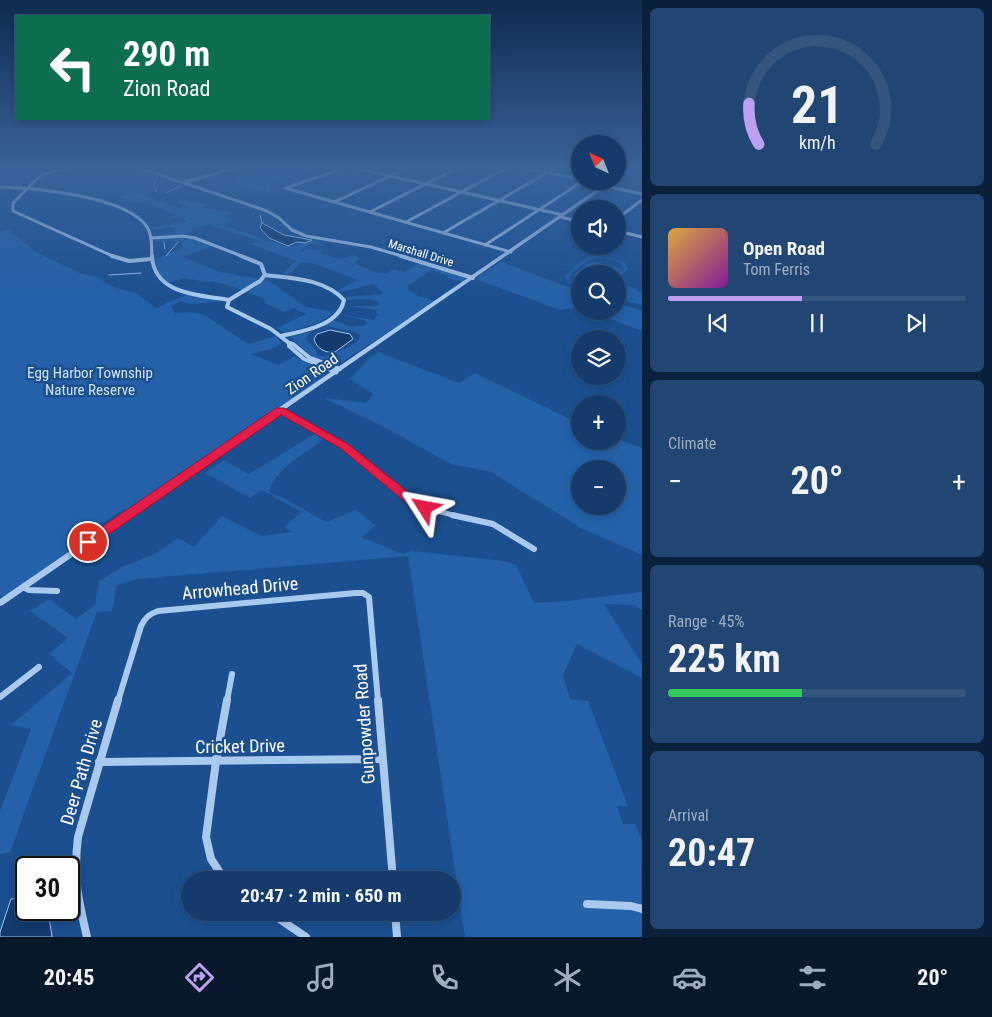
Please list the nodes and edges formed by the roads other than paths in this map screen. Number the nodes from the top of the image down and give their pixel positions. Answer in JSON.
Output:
{"nodes":[{"id":1,"x":14,"y":212,"type":"edge"},
{"id":2,"x":126,"y":212,"type":"edge"},
{"id":3,"x":268,"y":212,"type":"edge"},
{"id":4,"x":369,"y":212,"type":"edge"},
{"id":5,"x":425,"y":212,"type":"edge"},
{"id":6,"x":481,"y":212,"type":"edge"},
{"id":7,"x":536,"y":212,"type":"edge"},
{"id":8,"x":546,"y":212,"type":"edge"},
{"id":9,"x":568,"y":212,"type":"edge"},
{"id":10,"x":562,"y":216,"type":"junction"},
{"id":11,"x":571,"y":219,"type":"edge"},
{"id":12,"x":406,"y":222,"type":"junction"},
{"id":13,"x":444,"y":233,"type":"junction"},
{"id":14,"x":626,"y":233,"type":"edge"},
{"id":15,"x":642,"y":237,"type":"edge"},
{"id":16,"x":151,"y":238,"type":"junction"},
{"id":17,"x":485,"y":245,"type":"junction"},
{"id":18,"x":511,"y":252,"type":"junction"},
{"id":19,"x":152,"y":259,"type":"junction"},
{"id":20,"x":264,"y":275,"type":"junction"},
{"id":21,"x":473,"y":278,"type":"junction"},
{"id":22,"x":229,"y":300,"type":"junction"},
{"id":23,"x":281,"y":336,"type":"junction"},
{"id":24,"x":338,"y":371,"type":"junction"},
{"id":25,"x":280,"y":411,"type":"junction"},
{"id":26,"x":534,"y":549,"type":"dead end"},
{"id":27,"x":23,"y":588,"type":"junction"},
{"id":28,"x":57,"y":591,"type":"dead end"},
{"id":29,"x":340,"y":594,"type":"joint"},
{"id":30,"x":0,"y":603,"type":"edge"},
{"id":31,"x":144,"y":618,"type":"joint"},
{"id":32,"x":38,"y":667,"type":"dead end"},
{"id":33,"x":232,"y":674,"type":"dead end"},
{"id":34,"x":0,"y":697,"type":"edge"},
{"id":35,"x":382,"y":759,"type":"junction"},
{"id":36,"x":216,"y":761,"type":"junction"},
{"id":37,"x":99,"y":762,"type":"junction"},
{"id":38,"x":219,"y":871,"type":"edge"},
{"id":39,"x":392,"y":871,"type":"edge"},
{"id":40,"x":587,"y":904,"type":"dead end"},
{"id":41,"x":642,"y":909,"type":"edge"},
{"id":42,"x":282,"y":921,"type":"edge"},
{"id":43,"x":396,"y":921,"type":"edge"},
{"id":44,"x":88,"y":937,"type":"edge"},
{"id":45,"x":306,"y":937,"type":"edge"},
{"id":46,"x":398,"y":937,"type":"edge"}],
"edges":[{"from":1,"to":19,"type":"street"},
{"from":2,"to":16,"type":"street"},
{"from":3,"to":21,"type":"street","name":"Marshall Drive"},
{"from":4,"to":12,"type":"street"},
{"from":5,"to":12,"type":"street"},
{"from":6,"to":13,"type":"street"},
{"from":7,"to":17,"type":"street"},
{"from":8,"to":10,"type":"street"},
{"from":9,"to":10,"type":"street","name":"Zion Road"},
{"from":10,"to":11,"type":"street"},
{"from":10,"to":18,"type":"street","name":"Zion Road"},
{"from":12,"to":13,"type":"street"},
{"from":13,"to":17,"type":"street"},
{"from":14,"to":15,"type":"street"},
{"from":16,"to":19,"type":"street"},
{"from":16,"to":20,"type":"street"},
{"from":17,"to":18,"type":"street"},
{"from":18,"to":21,"type":"street","name":"Zion Road"},
{"from":19,"to":22,"type":"street"},
{"from":20,"to":22,"type":"street"},
{"from":20,"to":23,"type":"street"},
{"from":21,"to":24,"type":"street","name":"Zion Road"},
{"from":22,"to":23,"type":"street"},
{"from":23,"to":24,"type":"street"},
{"from":24,"to":25,"type":"street","name":"Zion Road"},
{"from":25,"to":26,"type":"street"},
{"from":25,"to":27,"type":"street","name":"Zion Road"},
{"from":27,"to":28,"type":"street"},
{"from":27,"to":30,"type":"street","name":"Zion Road"},
{"from":29,"to":31,"type":"street","name":"Arrowhead Drive"},
{"from":29,"to":35,"type":"street","name":"Gunpowder Road"},
{"from":31,"to":37,"type":"street","name":"Deer Path Drive"},
{"from":32,"to":34,"type":"street"},
{"from":33,"to":36,"type":"street"},
{"from":35,"to":36,"type":"street","name":"Cricket Drive"},
{"from":35,"to":39,"type":"street","name":"Gunpowder Road"},
{"from":36,"to":37,"type":"street","name":"Cricket Drive"},
{"from":36,"to":38,"type":"street"},
{"from":37,"to":44,"type":"street","name":"Deer Path Drive"},
{"from":40,"to":41,"type":"street"},
{"from":42,"to":45,"type":"street"},
{"from":43,"to":46,"type":"street"}]}
